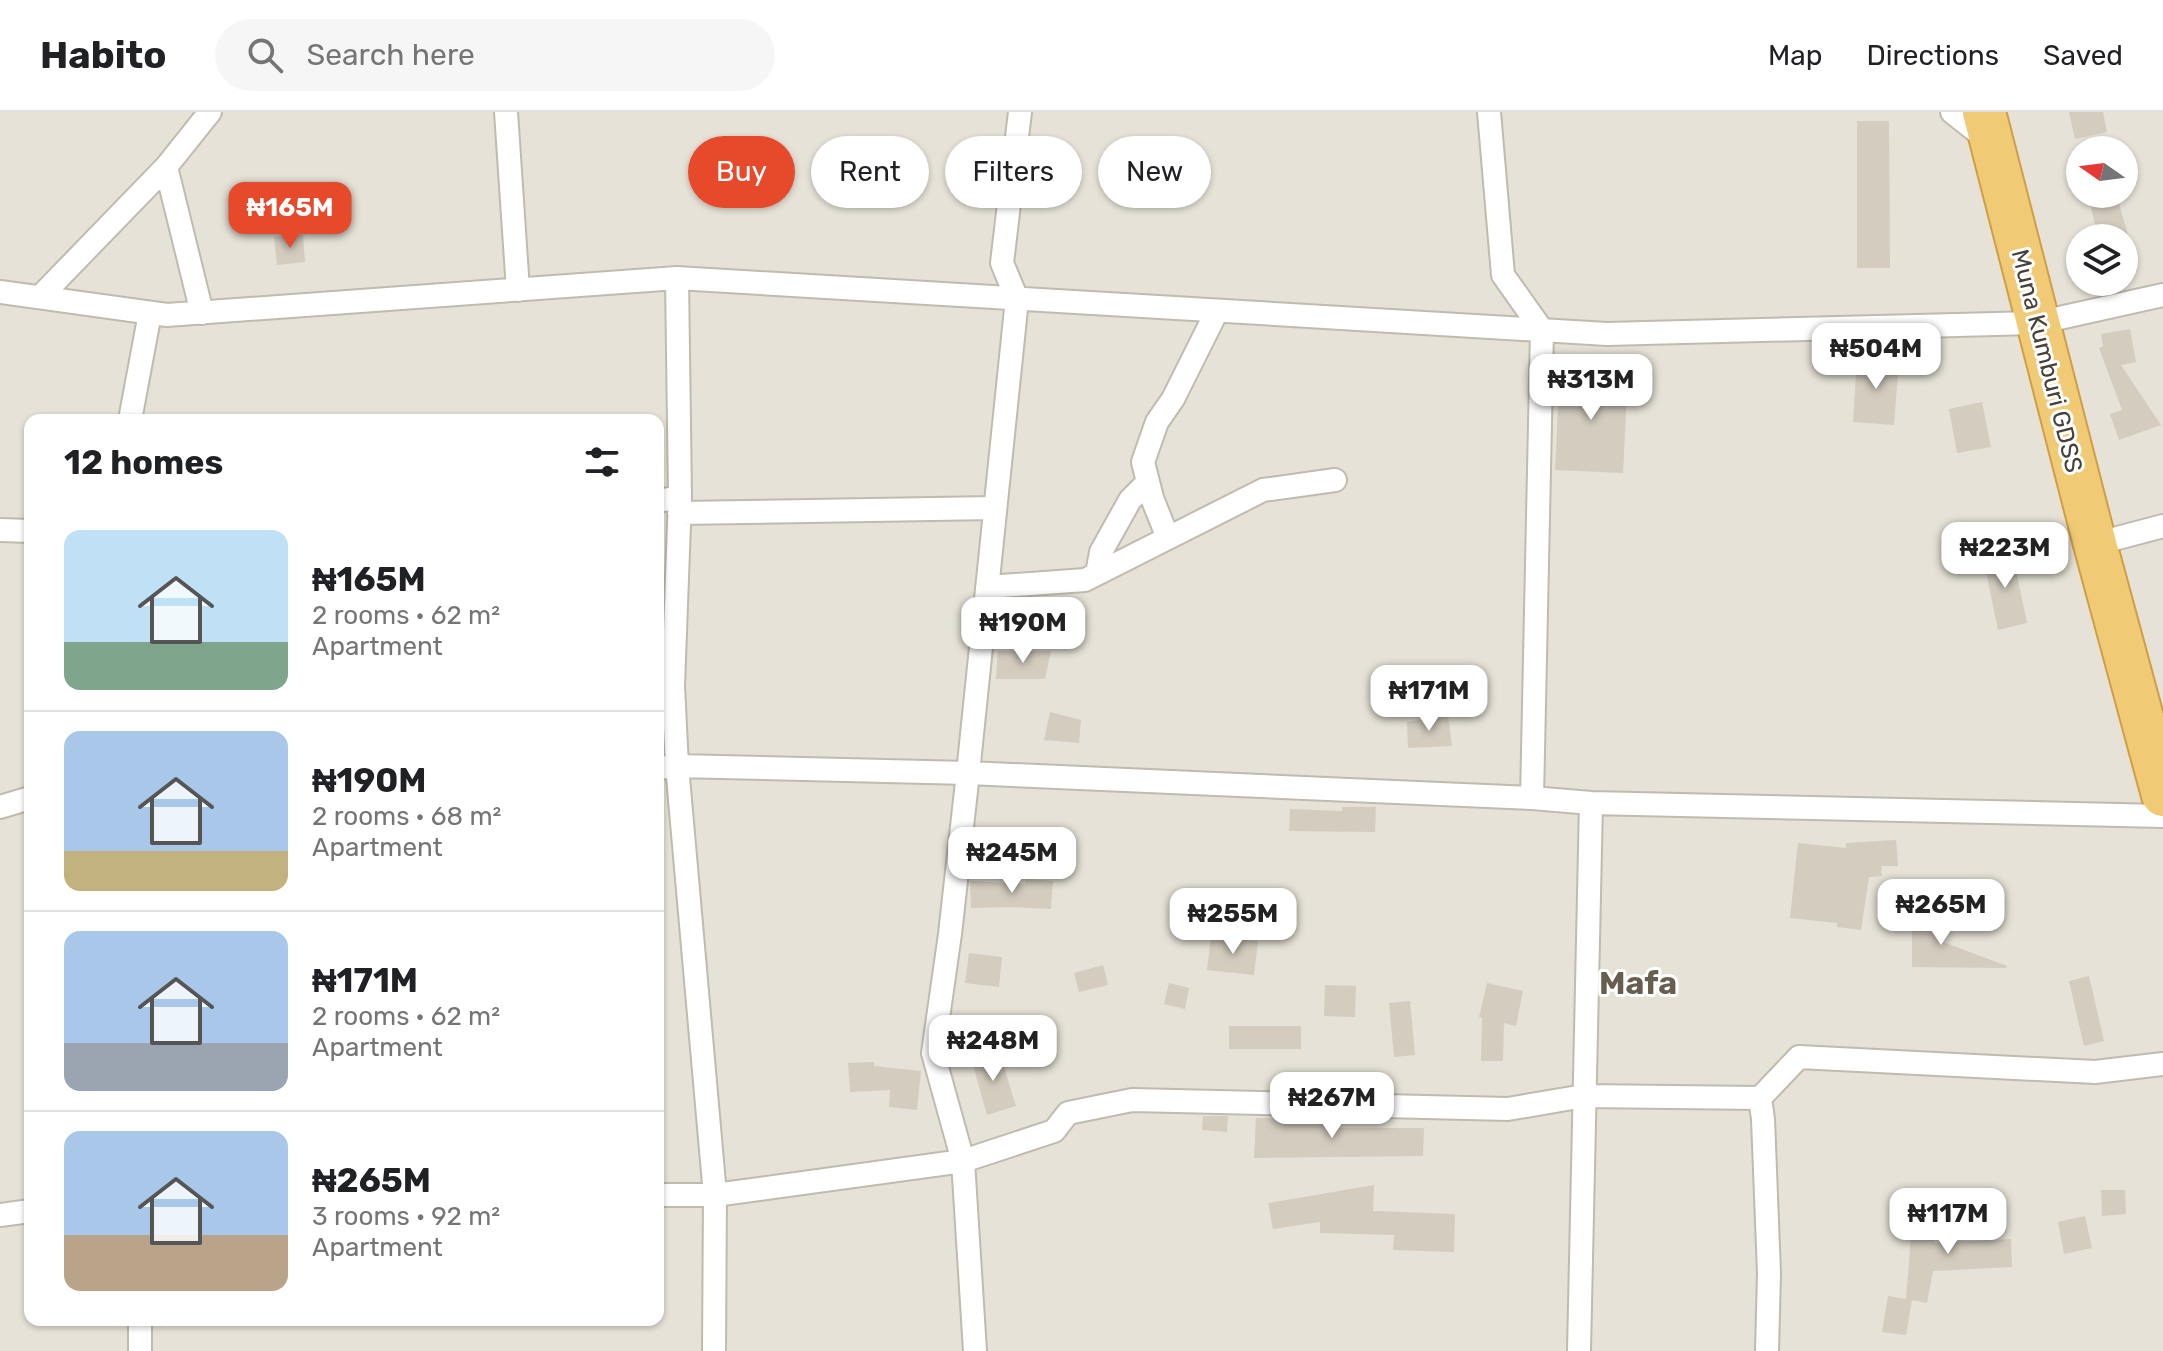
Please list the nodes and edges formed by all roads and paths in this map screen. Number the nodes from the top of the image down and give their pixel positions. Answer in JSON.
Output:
{"nodes":[{"id":1,"x":210,"y":112,"type":"edge"},
{"id":2,"x":506,"y":112,"type":"edge"},
{"id":3,"x":1020,"y":112,"type":"edge"},
{"id":4,"x":1489,"y":112,"type":"edge"},
{"id":5,"x":1952,"y":112,"type":"edge"},
{"id":6,"x":1988,"y":127,"type":"edge"},
{"id":7,"x":166,"y":167,"type":"junction"},
{"id":8,"x":677,"y":278,"type":"junction"},
{"id":9,"x":518,"y":290,"type":"junction"},
{"id":10,"x":0,"y":292,"type":"edge"},
{"id":11,"x":2163,"y":295,"type":"edge"},
{"id":12,"x":40,"y":297,"type":"junction"},
{"id":13,"x":1017,"y":299,"type":"junction"},
{"id":14,"x":1217,"y":311,"type":"junction"},
{"id":15,"x":150,"y":313,"type":"junction"},
{"id":16,"x":202,"y":313,"type":"junction"},
{"id":17,"x":2037,"y":323,"type":"junction"},
{"id":18,"x":1542,"y":330,"type":"junction"},
{"id":19,"x":131,"y":414,"type":"edge"},
{"id":20,"x":1335,"y":480,"type":"dead end"},
{"id":21,"x":1148,"y":482,"type":"junction"},
{"id":22,"x":672,"y":504,"type":"edge"},
{"id":23,"x":995,"y":508,"type":"junction"},
{"id":24,"x":2163,"y":526,"type":"edge"},
{"id":25,"x":0,"y":530,"type":"edge"},
{"id":26,"x":24,"y":531,"type":"edge"},
{"id":27,"x":1168,"y":538,"type":"junction"},
{"id":28,"x":2095,"y":544,"type":"junction"},
{"id":29,"x":1097,"y":574,"type":"junction"},
{"id":30,"x":987,"y":587,"type":"junction"},
{"id":31,"x":673,"y":686,"type":"junction"},
{"id":32,"x":664,"y":703,"type":"edge"},
{"id":33,"x":667,"y":767,"type":"edge"},
{"id":34,"x":968,"y":773,"type":"junction"},
{"id":35,"x":2163,"y":795,"type":"edge"},
{"id":36,"x":1532,"y":798,"type":"junction"},
{"id":37,"x":24,"y":800,"type":"edge"},
{"id":38,"x":1591,"y":803,"type":"junction"},
{"id":39,"x":0,"y":807,"type":"edge"},
{"id":40,"x":2163,"y":816,"type":"edge"},
{"id":41,"x":2163,"y":1064,"type":"edge"},
{"id":42,"x":1584,"y":1096,"type":"junction"},
{"id":43,"x":1760,"y":1098,"type":"junction"},
{"id":44,"x":963,"y":1161,"type":"junction"},
{"id":45,"x":664,"y":1195,"type":"edge"},
{"id":46,"x":715,"y":1195,"type":"junction"},
{"id":47,"x":24,"y":1212,"type":"edge"},
{"id":48,"x":0,"y":1215,"type":"edge"},
{"id":49,"x":140,"y":1326,"type":"edge"},
{"id":50,"x":140,"y":1351,"type":"edge"},
{"id":51,"x":714,"y":1351,"type":"edge"},
{"id":52,"x":975,"y":1351,"type":"edge"},
{"id":53,"x":1579,"y":1351,"type":"edge"},
{"id":54,"x":1767,"y":1351,"type":"edge"}],
"edges":[{"from":1,"to":7,"type":"street"},
{"from":2,"to":9,"type":"street"},
{"from":3,"to":13,"type":"street"},
{"from":4,"to":18,"type":"street"},
{"from":5,"to":6,"type":"street"},
{"from":6,"to":17,"type":"highway","name":"Muna Kumburi GDSS"},
{"from":7,"to":12,"type":"street"},
{"from":7,"to":16,"type":"street"},
{"from":8,"to":9,"type":"street"},
{"from":8,"to":13,"type":"street"},
{"from":8,"to":22,"type":"street"},
{"from":9,"to":16,"type":"street"},
{"from":10,"to":12,"type":"street"},
{"from":11,"to":17,"type":"street"},
{"from":12,"to":15,"type":"street"},
{"from":13,"to":14,"type":"street"},
{"from":13,"to":23,"type":"street"},
{"from":14,"to":18,"type":"street"},
{"from":14,"to":21,"type":"street"},
{"from":15,"to":16,"type":"street"},
{"from":15,"to":19,"type":"street"},
{"from":17,"to":18,"type":"street"},
{"from":17,"to":28,"type":"highway","name":"Muna Kumburi GDSS"},
{"from":18,"to":36,"type":"street"},
{"from":20,"to":27,"type":"street"},
{"from":21,"to":27,"type":"street"},
{"from":21,"to":29,"type":"street"},
{"from":22,"to":23,"type":"street"},
{"from":22,"to":31,"type":"street"},
{"from":23,"to":30,"type":"street"},
{"from":24,"to":28,"type":"street"},
{"from":25,"to":26,"type":"street"},
{"from":27,"to":29,"type":"street"},
{"from":28,"to":35,"type":"highway","name":"Muna Kumburi GDSS"},
{"from":29,"to":30,"type":"street"},
{"from":30,"to":34,"type":"street"},
{"from":31,"to":32,"type":"street"},
{"from":31,"to":33,"type":"street"},
{"from":33,"to":34,"type":"street"},
{"from":33,"to":46,"type":"street"},
{"from":34,"to":36,"type":"street"},
{"from":34,"to":44,"type":"street"},
{"from":36,"to":38,"type":"street"},
{"from":37,"to":39,"type":"street"},
{"from":38,"to":40,"type":"street"},
{"from":38,"to":42,"type":"street"},
{"from":41,"to":43,"type":"street"},
{"from":42,"to":43,"type":"street"},
{"from":42,"to":44,"type":"street"},
{"from":42,"to":53,"type":"street"},
{"from":43,"to":54,"type":"street"},
{"from":44,"to":46,"type":"street"},
{"from":44,"to":52,"type":"street"},
{"from":45,"to":46,"type":"street"},
{"from":46,"to":51,"type":"street"},
{"from":47,"to":48,"type":"street"},
{"from":49,"to":50,"type":"street"}]}
